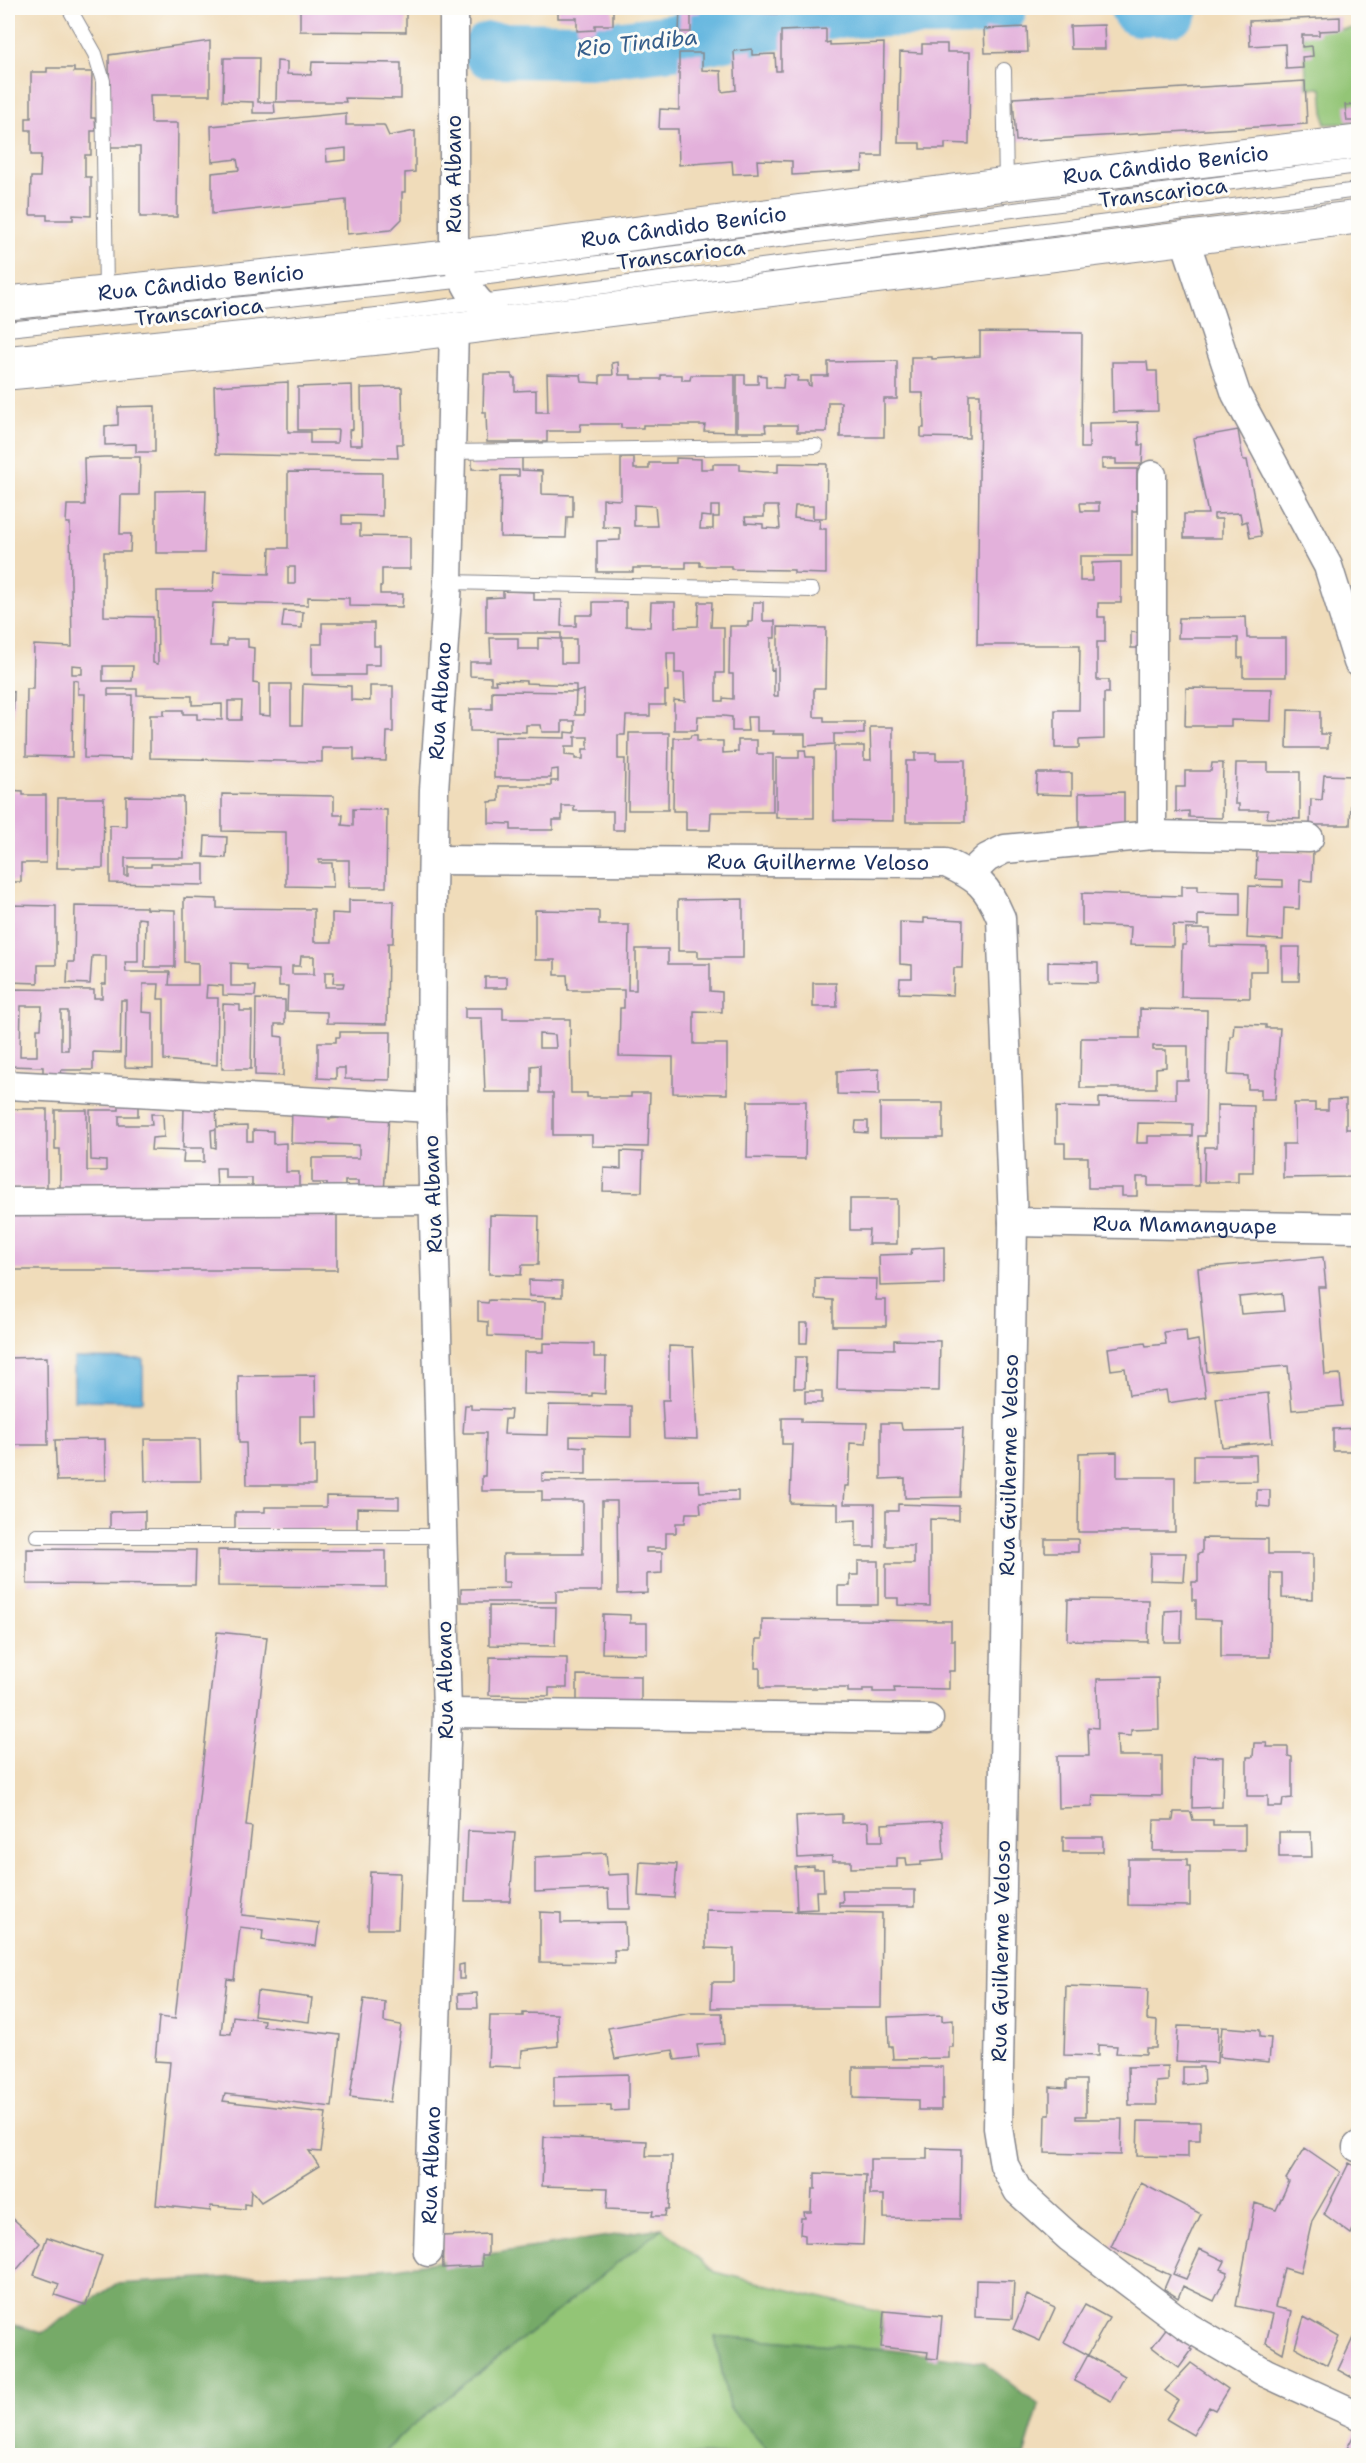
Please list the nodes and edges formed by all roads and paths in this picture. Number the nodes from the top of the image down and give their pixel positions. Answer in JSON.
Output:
{"nodes":[{"id":1,"x":69,"y":8,"type":"edge"},
{"id":2,"x":454,"y":8,"type":"edge"},
{"id":3,"x":1004,"y":70,"type":"dead end"},
{"id":4,"x":1359,"y":142,"type":"edge"},
{"id":5,"x":1359,"y":166,"type":"edge"},
{"id":6,"x":1006,"y":184,"type":"junction"},
{"id":7,"x":1359,"y":189,"type":"edge"},
{"id":8,"x":1359,"y":217,"type":"edge"},
{"id":9,"x":1184,"y":237,"type":"junction"},
{"id":10,"x":465,"y":279,"type":"junction"},
{"id":11,"x":106,"y":293,"type":"junction"},
{"id":12,"x":8,"y":303,"type":"edge"},
{"id":13,"x":504,"y":321,"type":"junction"},
{"id":14,"x":453,"y":328,"type":"junction"},
{"id":15,"x":8,"y":329,"type":"edge"},
{"id":16,"x":8,"y":353,"type":"edge"},
{"id":17,"x":8,"y":373,"type":"edge"},
{"id":18,"x":816,"y":446,"type":"dead end"},
{"id":19,"x":450,"y":452,"type":"junction"},
{"id":20,"x":1152,"y":475,"type":"dead end"},
{"id":21,"x":448,"y":582,"type":"junction"},
{"id":22,"x":812,"y":590,"type":"dead end"},
{"id":23,"x":1359,"y":662,"type":"edge"},
{"id":24,"x":1152,"y":835,"type":"junction"},
{"id":25,"x":1309,"y":838,"type":"dead end"},
{"id":26,"x":434,"y":860,"type":"junction"},
{"id":27,"x":970,"y":874,"type":"junction"},
{"id":28,"x":8,"y":1085,"type":"edge"},
{"id":29,"x":431,"y":1108,"type":"junction"},
{"id":30,"x":433,"y":1200,"type":"junction"},
{"id":31,"x":8,"y":1202,"type":"edge"},
{"id":32,"x":1013,"y":1222,"type":"junction"},
{"id":33,"x":1359,"y":1228,"type":"edge"},
{"id":34,"x":37,"y":1536,"type":"dead end"},
{"id":35,"x":442,"y":1536,"type":"junction"},
{"id":36,"x":447,"y":1713,"type":"junction"},
{"id":37,"x":929,"y":1719,"type":"dead end"},
{"id":38,"x":428,"y":2252,"type":"dead end"},
{"id":39,"x":1359,"y":2415,"type":"edge"}],
"edges":[{"from":1,"to":11,"type":"lane"},
{"from":2,"to":10,"type":"street","name":"Rua Albano"},
{"from":3,"to":6,"type":"lane"},
{"from":4,"to":6,"type":"main road","name":"Rua Cândido Benício"},
{"from":5,"to":10,"type":"lane","name":"Transcarioca"},
{"from":6,"to":10,"type":"main road","name":"Rua Cândido Benício"},
{"from":7,"to":10,"type":"lane","name":"Transcarioca"},
{"from":8,"to":9,"type":"main road"},
{"from":9,"to":13,"type":"main road"},
{"from":9,"to":23,"type":"street"},
{"from":10,"to":11,"type":"main road","name":"Rua Cândido Benício"},
{"from":10,"to":13,"type":"street"},
{"from":10,"to":15,"type":"lane","name":"Transcarioca"},
{"from":10,"to":16,"type":"lane","name":"Transcarioca"},
{"from":11,"to":12,"type":"main road","name":"Rua Cândido Benício"},
{"from":13,"to":14,"type":"main road"},
{"from":14,"to":17,"type":"main road"},
{"from":14,"to":19,"type":"street","name":"Rua Albano"},
{"from":18,"to":19,"type":"lane"},
{"from":19,"to":21,"type":"street","name":"Rua Albano"},
{"from":20,"to":24,"type":"street"},
{"from":21,"to":22,"type":"lane"},
{"from":21,"to":26,"type":"street","name":"Rua Albano"},
{"from":24,"to":25,"type":"street"},
{"from":24,"to":27,"type":"street"},
{"from":26,"to":27,"type":"street","name":"Rua Guilherme Veloso"},
{"from":26,"to":29,"type":"street","name":"Rua Albano"},
{"from":27,"to":32,"type":"street","name":"Rua Guilherme Veloso"},
{"from":28,"to":29,"type":"street","name":"Rua Albano"},
{"from":29,"to":30,"type":"street","name":"Rua Albano"},
{"from":30,"to":31,"type":"street"},
{"from":30,"to":35,"type":"street","name":"Rua Albano"},
{"from":32,"to":33,"type":"street","name":"Rua Mamanguape"},
{"from":32,"to":39,"type":"street","name":"Rua Guilherme Veloso"},
{"from":34,"to":35,"type":"lane"},
{"from":35,"to":36,"type":"street","name":"Rua Albano"},
{"from":36,"to":37,"type":"street"},
{"from":36,"to":38,"type":"street","name":"Rua Albano"}]}
